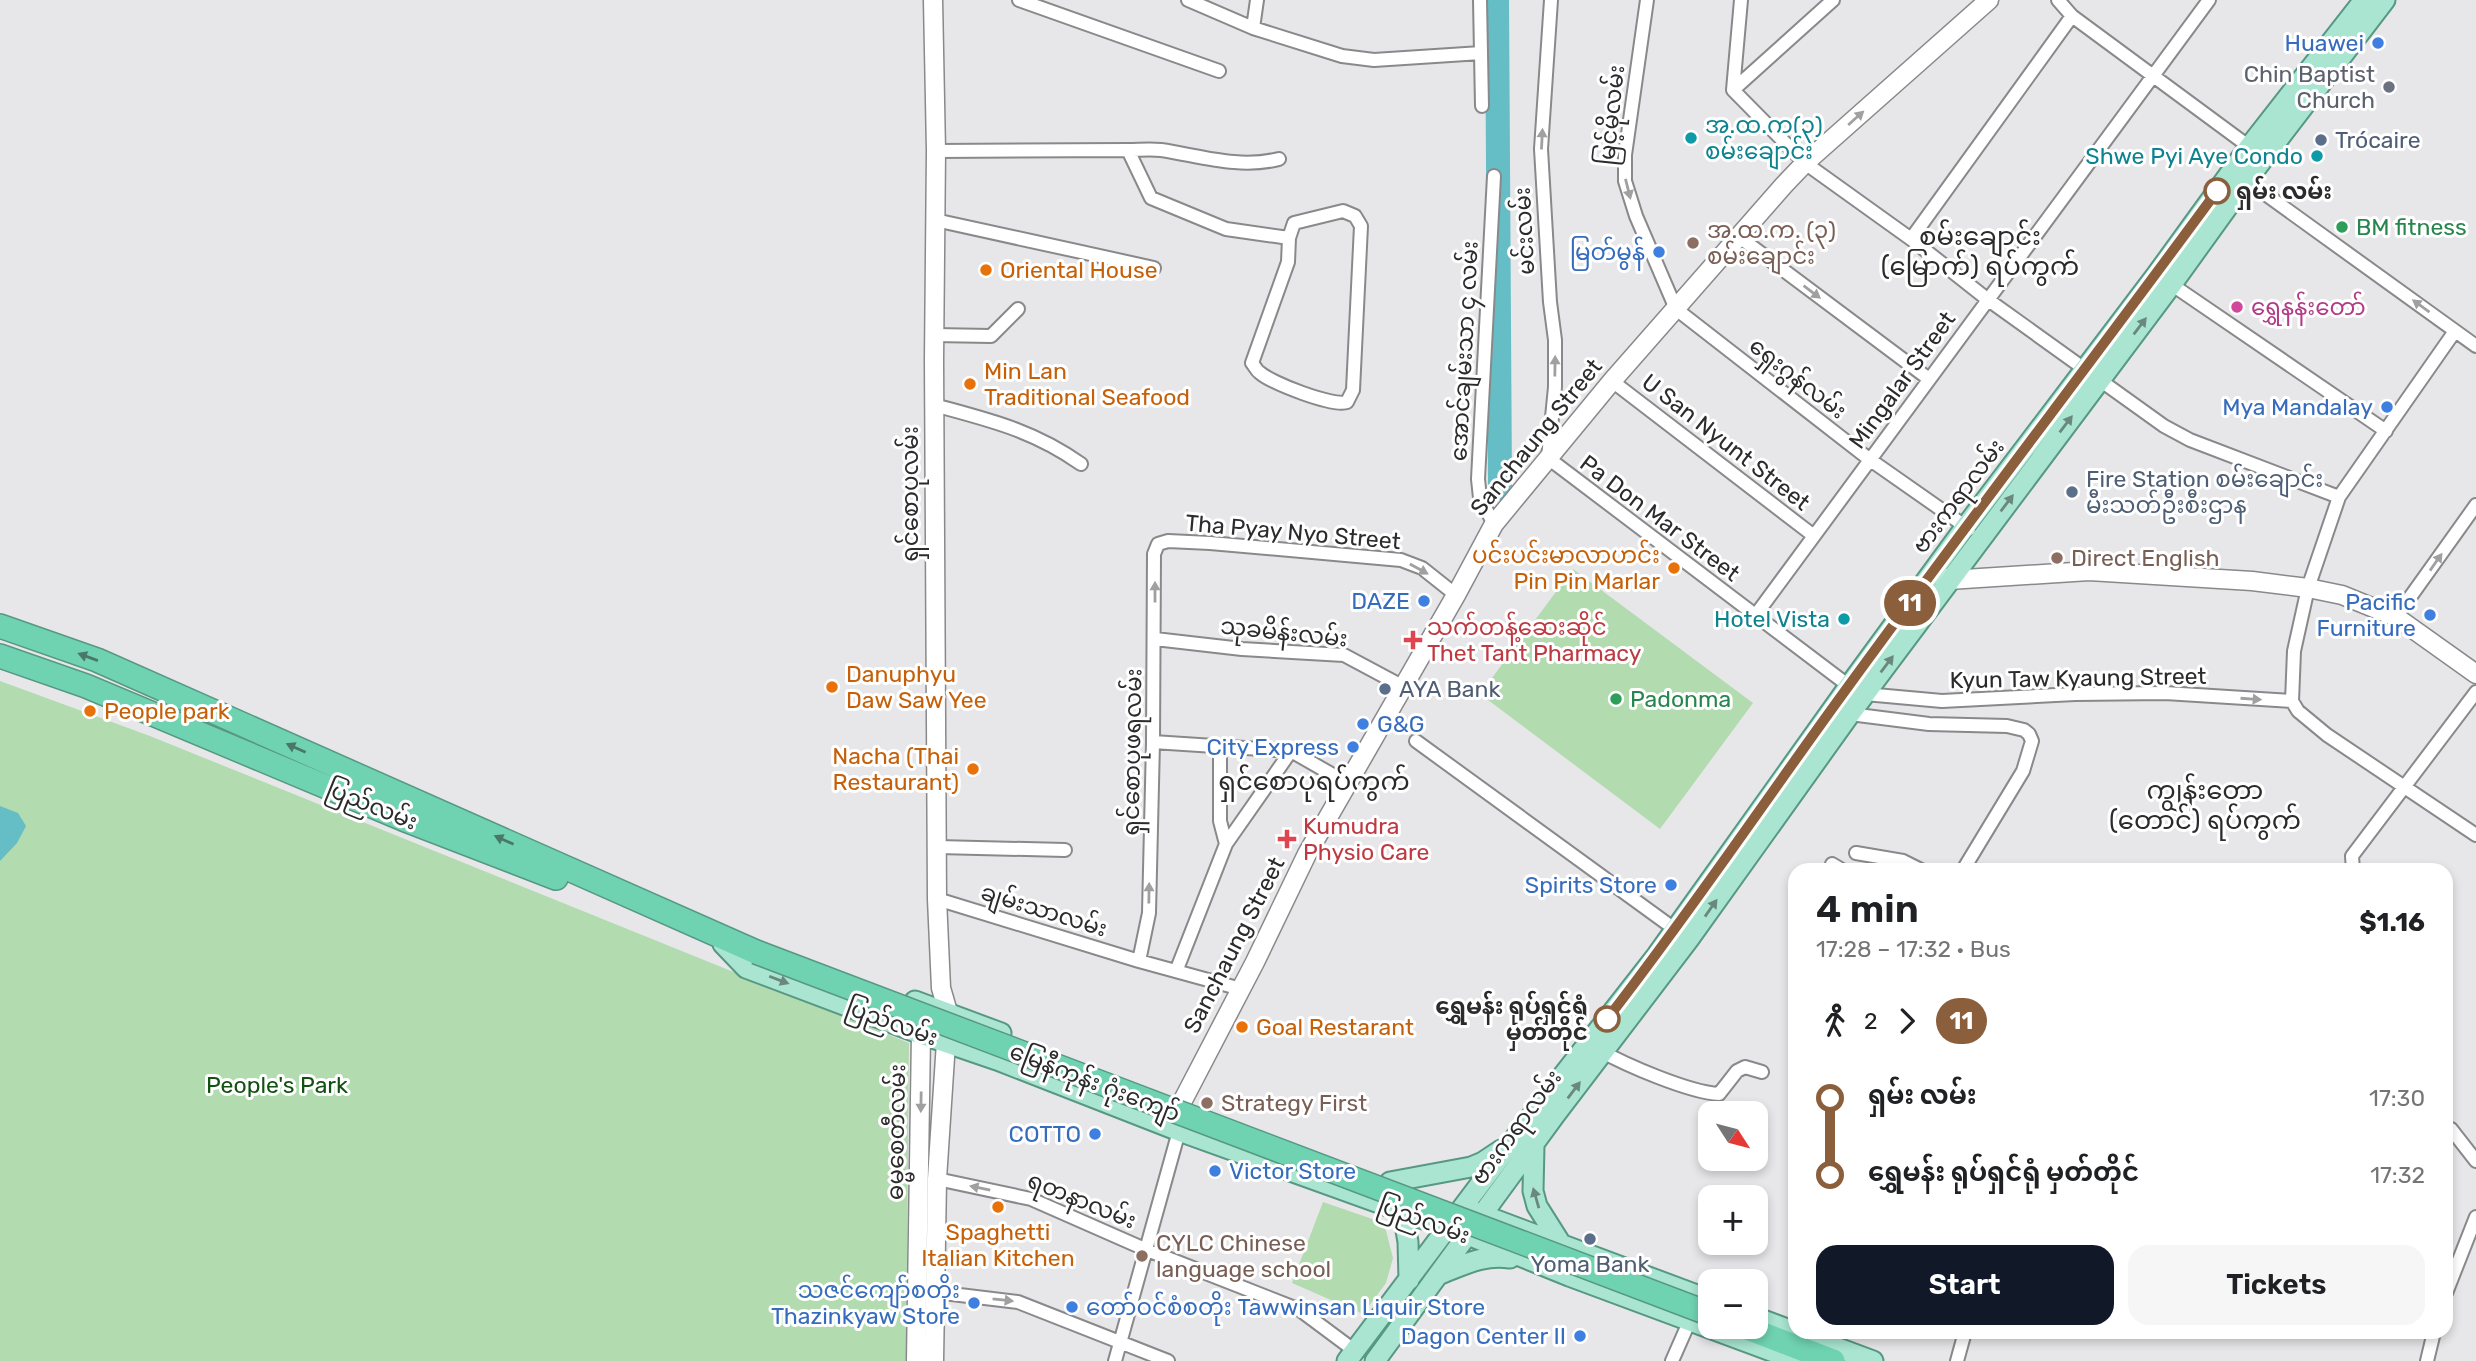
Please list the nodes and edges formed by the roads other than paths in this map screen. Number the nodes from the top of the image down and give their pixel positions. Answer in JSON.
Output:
{"nodes":[{"id":1,"x":933,"y":0,"type":"edge"},
{"id":2,"x":1019,"y":0,"type":"edge"},
{"id":3,"x":1188,"y":0,"type":"edge"},
{"id":4,"x":1257,"y":0,"type":"edge"},
{"id":5,"x":1480,"y":0,"type":"edge"},
{"id":6,"x":1551,"y":0,"type":"edge"},
{"id":7,"x":1647,"y":0,"type":"edge"},
{"id":8,"x":1741,"y":0,"type":"edge"},
{"id":9,"x":1833,"y":0,"type":"edge"},
{"id":10,"x":1989,"y":0,"type":"edge"},
{"id":11,"x":2058,"y":0,"type":"edge"},
{"id":12,"x":2209,"y":0,"type":"edge"},
{"id":13,"x":2364,"y":0,"type":"edge"},
{"id":14,"x":2385,"y":0,"type":"edge"},
{"id":15,"x":2072,"y":16,"type":"junction"},
{"id":16,"x":1253,"y":28,"type":"junction"},
{"id":17,"x":1481,"y":53,"type":"junction"},
{"id":18,"x":1219,"y":71,"type":"dead end"},
{"id":19,"x":2154,"y":76,"type":"junction"},
{"id":20,"x":1733,"y":90,"type":"junction"},
{"id":21,"x":1482,"y":106,"type":"dead end"},
{"id":22,"x":1128,"y":150,"type":"junction"},
{"id":23,"x":936,"y":151,"type":"junction"},
{"id":24,"x":2256,"y":152,"type":"junction"},
{"id":25,"x":1279,"y":159,"type":"dead end"},
{"id":26,"x":1805,"y":163,"type":"junction"},
{"id":27,"x":2239,"y":175,"type":"junction"},
{"id":28,"x":1494,"y":176,"type":"dead end"},
{"id":29,"x":935,"y":220,"type":"junction"},
{"id":30,"x":1738,"y":236,"type":"junction"},
{"id":31,"x":1289,"y":238,"type":"junction"},
{"id":32,"x":1910,"y":239,"type":"junction"},
{"id":33,"x":1154,"y":268,"type":"dead end"},
{"id":34,"x":2164,"y":279,"type":"junction"},
{"id":35,"x":1987,"y":299,"type":"junction"},
{"id":36,"x":1018,"y":309,"type":"dead end"},
{"id":37,"x":1675,"y":309,"type":"junction"},
{"id":38,"x":2455,"y":331,"type":"junction"},
{"id":39,"x":934,"y":335,"type":"junction"},
{"id":40,"x":2476,"y":345,"type":"edge"},
{"id":41,"x":2091,"y":375,"type":"junction"},
{"id":42,"x":1929,"y":379,"type":"junction"},
{"id":43,"x":1612,"y":381,"type":"junction"},
{"id":44,"x":934,"y":405,"type":"junction"},
{"id":45,"x":2386,"y":431,"type":"junction"},
{"id":46,"x":1548,"y":458,"type":"junction"},
{"id":47,"x":1870,"y":459,"type":"junction"},
{"id":48,"x":1081,"y":464,"type":"dead end"},
{"id":49,"x":2339,"y":498,"type":"junction"},
{"id":50,"x":2476,"y":505,"type":"edge"},
{"id":51,"x":1494,"y":524,"type":"junction"},
{"id":52,"x":1973,"y":532,"type":"junction"},
{"id":53,"x":1814,"y":536,"type":"junction"},
{"id":54,"x":1158,"y":544,"type":"joint"},
{"id":55,"x":1940,"y":577,"type":"junction"},
{"id":56,"x":2308,"y":588,"type":"junction"},
{"id":57,"x":1456,"y":595,"type":"junction"},
{"id":58,"x":1755,"y":616,"type":"junction"},
{"id":59,"x":2396,"y":617,"type":"junction"},
{"id":60,"x":0,"y":625,"type":"edge"},
{"id":61,"x":1155,"y":639,"type":"junction"},
{"id":62,"x":0,"y":656,"type":"edge"},
{"id":63,"x":2476,"y":674,"type":"edge"},
{"id":64,"x":1402,"y":686,"type":"junction"},
{"id":65,"x":1857,"y":690,"type":"junction"},
{"id":66,"x":2476,"y":692,"type":"edge"},
{"id":67,"x":2292,"y":701,"type":"junction"},
{"id":68,"x":1850,"y":714,"type":"junction"},
{"id":69,"x":1416,"y":741,"type":"dead end"},
{"id":70,"x":1153,"y":742,"type":"junction"},
{"id":71,"x":1220,"y":747,"type":"junction"},
{"id":72,"x":1291,"y":751,"type":"junction"},
{"id":73,"x":1347,"y":783,"type":"junction"},
{"id":74,"x":2405,"y":788,"type":"junction"},
{"id":75,"x":1758,"y":827,"type":"junction"},
{"id":76,"x":2476,"y":835,"type":"edge"},
{"id":77,"x":1226,"y":844,"type":"junction"},
{"id":78,"x":937,"y":847,"type":"junction"},
{"id":79,"x":1066,"y":850,"type":"dead end"},
{"id":80,"x":1856,"y":853,"type":"dead end"},
{"id":81,"x":1907,"y":863,"type":"edge"},
{"id":82,"x":1967,"y":863,"type":"edge"},
{"id":83,"x":2352,"y":863,"type":"edge"},
{"id":84,"x":937,"y":899,"type":"junction"},
{"id":85,"x":1682,"y":934,"type":"junction"},
{"id":86,"x":723,"y":940,"type":"junction"},
{"id":87,"x":1139,"y":961,"type":"junction"},
{"id":88,"x":1177,"y":969,"type":"junction"},
{"id":89,"x":941,"y":988,"type":"joint"},
{"id":90,"x":1241,"y":989,"type":"junction"},
{"id":91,"x":939,"y":1009,"type":"junction"},
{"id":92,"x":921,"y":1034,"type":"junction"},
{"id":93,"x":945,"y":1041,"type":"junction"},
{"id":94,"x":1595,"y":1047,"type":"junction"},
{"id":95,"x":1762,"y":1072,"type":"dead end"},
{"id":96,"x":1181,"y":1104,"type":"junction"},
{"id":97,"x":1179,"y":1130,"type":"junction"},
{"id":98,"x":2453,"y":1135,"type":"edge"},
{"id":99,"x":1513,"y":1142,"type":"junction"},
{"id":100,"x":1534,"y":1145,"type":"junction"},
{"id":101,"x":2476,"y":1161,"type":"edge"},
{"id":102,"x":937,"y":1179,"type":"junction"},
{"id":103,"x":1390,"y":1182,"type":"junction"},
{"id":104,"x":1463,"y":1207,"type":"junction"},
{"id":105,"x":1403,"y":1213,"type":"junction"},
{"id":106,"x":1482,"y":1215,"type":"junction"},
{"id":107,"x":2475,"y":1222,"type":"edge"},
{"id":108,"x":1448,"y":1229,"type":"junction"},
{"id":109,"x":1468,"y":1235,"type":"junction"},
{"id":110,"x":1562,"y":1244,"type":"junction"},
{"id":111,"x":1147,"y":1250,"type":"junction"},
{"id":112,"x":1528,"y":1260,"type":"junction"},
{"id":113,"x":1440,"y":1275,"type":"junction"},
{"id":114,"x":2453,"y":1276,"type":"edge"},
{"id":115,"x":1409,"y":1279,"type":"junction"},
{"id":116,"x":935,"y":1292,"type":"junction"},
{"id":117,"x":1698,"y":1295,"type":"edge"},
{"id":118,"x":1698,"y":1316,"type":"edge"},
{"id":119,"x":1698,"y":1316,"type":"edge"},
{"id":120,"x":1698,"y":1320,"type":"edge"},
{"id":121,"x":1768,"y":1322,"type":"edge"},
{"id":122,"x":1788,"y":1329,"type":"edge"},
{"id":123,"x":1768,"y":1336,"type":"edge"},
{"id":124,"x":1749,"y":1339,"type":"edge"},
{"id":125,"x":1814,"y":1339,"type":"edge"},
{"id":126,"x":1963,"y":1339,"type":"edge"},
{"id":127,"x":2432,"y":1339,"type":"edge"},
{"id":128,"x":1120,"y":1342,"type":"junction"},
{"id":129,"x":1351,"y":1356,"type":"edge"},
{"id":130,"x":916,"y":1361,"type":"edge"},
{"id":131,"x":934,"y":1361,"type":"edge"},
{"id":132,"x":1115,"y":1361,"type":"edge"},
{"id":133,"x":1168,"y":1361,"type":"edge"},
{"id":134,"x":1375,"y":1361,"type":"edge"},
{"id":135,"x":1672,"y":1361,"type":"edge"},
{"id":136,"x":1798,"y":1361,"type":"edge"},
{"id":137,"x":1833,"y":1361,"type":"edge"},
{"id":138,"x":1874,"y":1361,"type":"edge"},
{"id":139,"x":1957,"y":1361,"type":"edge"},
{"id":140,"x":2427,"y":1361,"type":"edge"}],
"edges":[{"from":1,"to":23,"type":"street","name":"ရှင်စောပုလမ်း"},
{"from":2,"to":18,"type":"street"},
{"from":3,"to":16,"type":"street"},
{"from":4,"to":16,"type":"street"},
{"from":5,"to":17,"type":"street"},
{"from":46,"to":6,"type":"street","name":"မင်းလမ်း","one_way":true},
{"from":7,"to":37,"type":"street","name":"မြင့်မိုလမ်း","one_way":true},
{"from":8,"to":20,"type":"street"},
{"from":9,"to":20,"type":"street"},
{"from":26,"to":10,"type":"street","name":"Sanchaung Street","one_way":true},
{"from":11,"to":15,"type":"street"},
{"from":12,"to":19,"type":"street","name":"Mingalar Street"},
{"from":13,"to":24,"type":"main road","name":"ဗားကရာလမ်း"},
{"from":14,"to":24,"type":"main road","name":"ဗားကရာလမ်း"},
{"from":15,"to":19,"type":"street"},
{"from":15,"to":32,"type":"street"},
{"from":16,"to":17,"type":"street"},
{"from":17,"to":21,"type":"street"},
{"from":19,"to":24,"type":"street"},
{"from":19,"to":35,"type":"street","name":"Mingalar Street"},
{"from":20,"to":26,"type":"street"},
{"from":22,"to":23,"type":"street"},
{"from":22,"to":25,"type":"street"},
{"from":22,"to":31,"type":"street"},
{"from":23,"to":29,"type":"street","name":"ရှင်စောပုလမ်း"},
{"from":24,"to":27,"type":"main road","name":"ဗားကရာလမ်း"},
{"from":26,"to":30,"type":"street","name":"Sanchaung Street"},
{"from":26,"to":32,"type":"street"},
{"from":27,"to":34,"type":"main road","name":"ဗားကရာလမ်း"},
{"from":38,"to":27,"type":"street","one_way":true},
{"from":28,"to":51,"type":"street","name":"အောင်ချမ်းသာ ၄ လမ်း"},
{"from":29,"to":33,"type":"street"},
{"from":29,"to":39,"type":"street","name":"ရှင်စောပုလမ်း"},
{"from":30,"to":37,"type":"street","name":"Sanchaung Street"},
{"from":30,"to":42,"type":"street","one_way":true},
{"from":31,"to":31,"type":"street"},
{"from":32,"to":35,"type":"street"},
{"from":34,"to":41,"type":"main road","name":"ဗားကရာလမ်း"},
{"from":34,"to":45,"type":"street"},
{"from":35,"to":41,"type":"street"},
{"from":35,"to":42,"type":"street","name":"Mingalar Street"},
{"from":36,"to":39,"type":"street"},
{"from":37,"to":43,"type":"street","name":"Sanchaung Street"},
{"from":37,"to":47,"type":"street","name":"ရှေးဂွန်လမ်း"},
{"from":38,"to":40,"type":"street"},
{"from":38,"to":45,"type":"street"},
{"from":39,"to":44,"type":"street","name":"ရှင်စောပုလမ်း"},
{"from":41,"to":49,"type":"street"},
{"from":41,"to":52,"type":"main road","name":"ဗားကရာလမ်း"},
{"from":42,"to":47,"type":"street","name":"Mingalar Street"},
{"from":43,"to":46,"type":"street","name":"Sanchaung Street"},
{"from":43,"to":53,"type":"street","name":"U San Nyunt Street"},
{"from":44,"to":48,"type":"street"},
{"from":44,"to":78,"type":"street","name":"ရှင်စောပုလမ်း"},
{"from":45,"to":49,"type":"street"},
{"from":46,"to":51,"type":"street","name":"Sanchaung Street"},
{"from":46,"to":58,"type":"street","name":"Pa Don Mar Street"},
{"from":47,"to":52,"type":"street","name":"ရှေးဂွန်လမ်း"},
{"from":47,"to":53,"type":"street","name":"Mingalar Street"},
{"from":49,"to":56,"type":"street"},
{"from":59,"to":50,"type":"street","one_way":true},
{"from":51,"to":57,"type":"street","name":"Sanchaung Street"},
{"from":52,"to":55,"type":"main road","name":"ဗားကရာလမ်း"},
{"from":53,"to":58,"type":"street","name":"Mingalar Street"},
{"from":54,"to":57,"type":"street","name":"Tha Pyay Nyo Street","one_way":true},
{"from":61,"to":54,"type":"street","name":"ရှင်စောပုဖရလမ်း","one_way":true},
{"from":55,"to":56,"type":"street"},
{"from":55,"to":65,"type":"main road","name":"ဗားကရာလမ်း"},
{"from":56,"to":59,"type":"street"},
{"from":56,"to":67,"type":"street"},
{"from":57,"to":64,"type":"street","name":"Sanchaung Street"},
{"from":58,"to":65,"type":"street","name":"Pa Don Mar Street"},
{"from":59,"to":63,"type":"street"},
{"from":86,"to":60,"type":"highway","name":"ပြည်လမ်း","one_way":true},
{"from":61,"to":64,"type":"street","name":"သုခမိန်းလမ်း"},
{"from":61,"to":70,"type":"street","name":"ရှင်စောပုဖရလမ်း"},
{"from":62,"to":86,"type":"highway","name":"ပြည်လမ်း"},
{"from":64,"to":73,"type":"street","name":"Sanchaung Street"},
{"from":65,"to":67,"type":"street","name":"Kyun Taw Kyaung Street","one_way":true},
{"from":65,"to":68,"type":"main road","name":"ဗားကရာလမ်း"},
{"from":65,"to":75,"type":"main road","name":"ဗားကရာလမ်း"},
{"from":66,"to":74,"type":"street"},
{"from":67,"to":74,"type":"street"},
{"from":68,"to":75,"type":"main road","name":"ဗားကရာလမ်း"},
{"from":68,"to":82,"type":"street"},
{"from":69,"to":85,"type":"street"},
{"from":70,"to":71,"type":"street"},
{"from":87,"to":70,"type":"street","name":"ရှင်စောပုဖရလမ်း","one_way":true},
{"from":71,"to":72,"type":"street"},
{"from":71,"to":77,"type":"street"},
{"from":72,"to":73,"type":"street"},
{"from":72,"to":77,"type":"street"},
{"from":73,"to":90,"type":"street","name":"Sanchaung Street"},
{"from":74,"to":76,"type":"street"},
{"from":74,"to":83,"type":"street"},
{"from":75,"to":85,"type":"main road","name":"ဗားကရာလမ်း"},
{"from":77,"to":88,"type":"street"},
{"from":78,"to":79,"type":"street"},
{"from":78,"to":84,"type":"street","name":"ရှင်စောပုလမ်း"},
{"from":80,"to":81,"type":"street"},
{"from":84,"to":87,"type":"street","name":"ချမ်းသာလမ်း"},
{"from":84,"to":89,"type":"street","name":"ရှင်စောပုလမ်း"},
{"from":85,"to":94,"type":"main road","name":"ဗားကရာလမ်း"},
{"from":86,"to":91,"type":"main road","name":"ပြည်လမ်း"},
{"from":86,"to":92,"type":"main road","name":"ပြည်လမ်း","one_way":true},
{"from":86,"to":118,"type":"highway","name":"မြေနီကုန်း ဂုံးကျော်","bridge":true},
{"from":87,"to":88,"type":"street","name":"ချမ်းသာလမ်း"},
{"from":88,"to":90,"type":"street","name":"ချမ်းသာလမ်း"},
{"from":89,"to":91,"type":"street","name":"ဓမ္မစေတီလမ်း"},
{"from":90,"to":96,"type":"street","name":"Sanchaung Street"},
{"from":91,"to":92,"type":"street","name":"ဓမ္မစေတီလမ်း"},
{"from":91,"to":93,"type":"street","name":"ဓမ္မစေတီလမ်း"},
{"from":91,"to":96,"type":"main road","name":"ပြည်လမ်း"},
{"from":92,"to":93,"type":"main road","name":"ပြည်လမ်း"},
{"from":92,"to":130,"type":"street","name":"ဓမ္မစေတီလမ်း","one_way":true},
{"from":93,"to":97,"type":"main road","name":"ပြည်လမ်း"},
{"from":93,"to":102,"type":"street","name":"ဓမ္မစေတီလမ်း"},
{"from":94,"to":95,"type":"street"},
{"from":94,"to":99,"type":"main road","name":"ဗားကရာလမ်း"},
{"from":100,"to":94,"type":"main road","name":"ဗားကရာလမ်း","one_way":true},
{"from":96,"to":103,"type":"main road","name":"ပြည်လမ်း"},
{"from":97,"to":105,"type":"main road","name":"ပြည်လမ်း"},
{"from":97,"to":111,"type":"street"},
{"from":98,"to":101,"type":"street"},
{"from":99,"to":103,"type":"main road"},
{"from":99,"to":104,"type":"main road","name":"ဗားကရာလမ်း"},
{"from":100,"to":106,"type":"main road","name":"ဗားကရာလမ်း"},
{"from":110,"to":100,"type":"main road","one_way":true},
{"from":111,"to":102,"type":"street","name":"ရတနာလမ်း","one_way":true},
{"from":102,"to":116,"type":"street","name":"ဓမ္မစေတီလမ်း"},
{"from":103,"to":104,"type":"main road","name":"ပြည်လမ်း"},
{"from":104,"to":106,"type":"main road","name":"ပြည်လမ်း"},
{"from":104,"to":108,"type":"main road","name":"ဗားကရာလမ်း"},
{"from":105,"to":108,"type":"main road","name":"ပြည်လမ်း"},
{"from":105,"to":115,"type":"main road"},
{"from":106,"to":109,"type":"main road","name":"ဗားကရာလမ်း"},
{"from":106,"to":110,"type":"main road","name":"ပြည်လမ်း"},
{"from":107,"to":114,"type":"street"},
{"from":108,"to":109,"type":"main road","name":"ပြည်လမ်း"},
{"from":108,"to":115,"type":"main road","name":"ဗားကရာလမ်း"},
{"from":109,"to":112,"type":"main road","name":"ပြည်လမ်း"},
{"from":109,"to":113,"type":"main road","name":"ဗားကရာလမ်း"},
{"from":110,"to":117,"type":"main road","name":"ပြည်လမ်း"},
{"from":111,"to":128,"type":"street"},
{"from":111,"to":129,"type":"street","name":"ရတနာလမ်း"},
{"from":112,"to":113,"type":"main road","name":"ဗားကရာလမ်း"},
{"from":112,"to":119,"type":"main road","name":"ပြည်လမ်း"},
{"from":113,"to":134,"type":"main road","name":"ဗားကရာလမ်း"},
{"from":115,"to":129,"type":"main road"},
{"from":116,"to":128,"type":"street","one_way":true},
{"from":116,"to":131,"type":"street","name":"ဓမ္မစေတီလမ်း"},
{"from":120,"to":135,"type":"street"},
{"from":121,"to":122,"type":"main road"},
{"from":123,"to":137,"type":"highway"},
{"from":124,"to":136,"type":"main road","name":"ပြည်လမ်း"},
{"from":125,"to":138,"type":"main road"},
{"from":126,"to":139,"type":"street"},
{"from":127,"to":140,"type":"street"},
{"from":128,"to":132,"type":"street"},
{"from":128,"to":133,"type":"street"}]}
